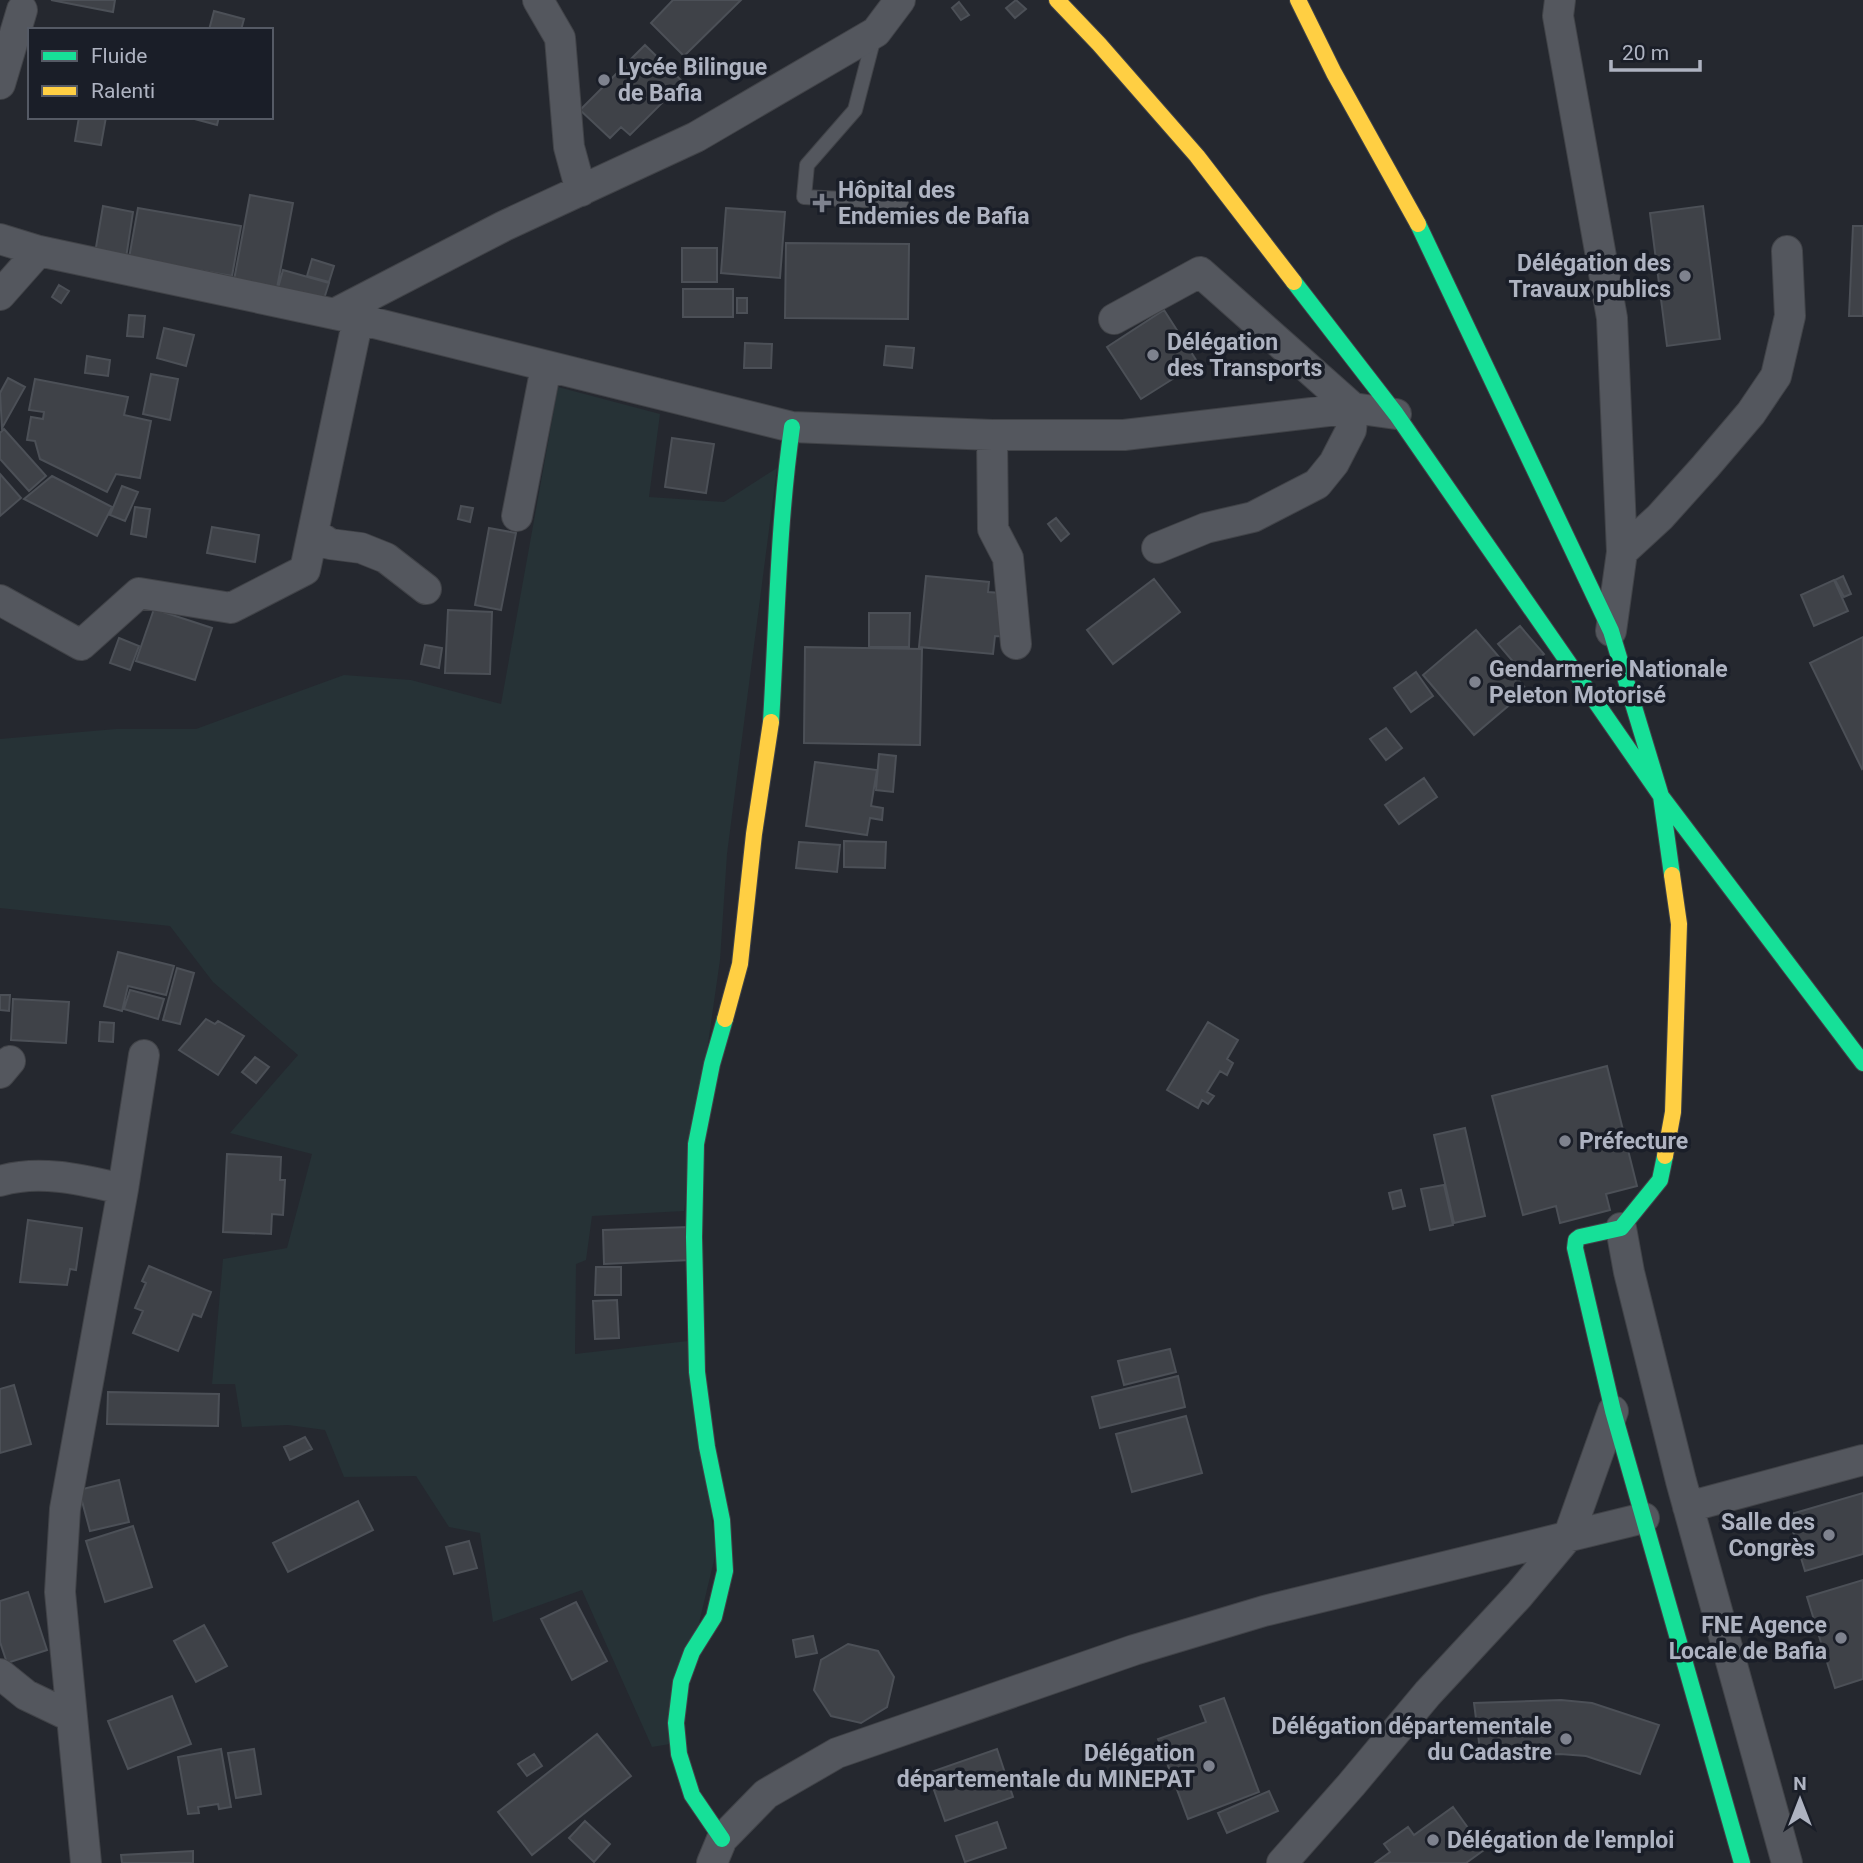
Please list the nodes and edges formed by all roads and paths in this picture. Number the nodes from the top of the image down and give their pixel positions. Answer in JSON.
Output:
{"nodes":[{"id":1,"x":538,"y":0,"type":"edge"},
{"id":2,"x":882,"y":0,"type":"edge"},
{"id":3,"x":900,"y":0,"type":"edge"},
{"id":4,"x":1057,"y":0,"type":"edge"},
{"id":5,"x":1298,"y":0,"type":"edge"},
{"id":6,"x":1560,"y":0,"type":"edge"},
{"id":7,"x":12,"y":27,"type":"edge"},
{"id":8,"x":876,"y":32,"type":"junction"},
{"id":9,"x":0,"y":85,"type":"edge"},
{"id":10,"x":581,"y":191,"type":"junction"},
{"id":11,"x":901,"y":202,"type":"dead end"},
{"id":12,"x":0,"y":239,"type":"edge"},
{"id":13,"x":39,"y":251,"type":"junction"},
{"id":14,"x":1787,"y":251,"type":"dead end"},
{"id":15,"x":0,"y":295,"type":"edge"},
{"id":16,"x":346,"y":316,"type":"junction"},
{"id":17,"x":1114,"y":319,"type":"dead end"},
{"id":18,"x":546,"y":367,"type":"junction"},
{"id":19,"x":1353,"y":408,"type":"junction"},
{"id":20,"x":1396,"y":414,"type":"junction"},
{"id":21,"x":792,"y":427,"type":"junction"},
{"id":22,"x":992,"y":435,"type":"junction"},
{"id":23,"x":517,"y":516,"type":"dead end"},
{"id":24,"x":314,"y":533,"type":"junction"},
{"id":25,"x":1157,"y":548,"type":"dead end"},
{"id":26,"x":1622,"y":552,"type":"junction"},
{"id":27,"x":426,"y":589,"type":"dead end"},
{"id":28,"x":0,"y":600,"type":"edge"},
{"id":29,"x":1611,"y":631,"type":"junction"},
{"id":30,"x":1016,"y":644,"type":"dead end"},
{"id":31,"x":1661,"y":796,"type":"junction"},
{"id":32,"x":144,"y":1055,"type":"dead end"},
{"id":33,"x":1863,"y":1063,"type":"edge"},
{"id":34,"x":0,"y":1181,"type":"edge"},
{"id":35,"x":123,"y":1189,"type":"junction"},
{"id":36,"x":1621,"y":1228,"type":"junction"},
{"id":37,"x":1613,"y":1411,"type":"junction"},
{"id":38,"x":1863,"y":1460,"type":"edge"},
{"id":39,"x":1684,"y":1494,"type":"junction"},
{"id":40,"x":1640,"y":1505,"type":"junction"},
{"id":41,"x":1569,"y":1535,"type":"junction"},
{"id":42,"x":0,"y":1674,"type":"edge"},
{"id":43,"x":72,"y":1717,"type":"junction"},
{"id":44,"x":717,"y":1851,"type":"edge"},
{"id":45,"x":86,"y":1863,"type":"edge"},
{"id":46,"x":1282,"y":1863,"type":"edge"},
{"id":47,"x":1742,"y":1863,"type":"edge"},
{"id":48,"x":1787,"y":1863,"type":"edge"}],
"edges":[{"from":1,"to":10,"type":"street"},
{"from":2,"to":8,"type":"street"},
{"from":3,"to":8,"type":"street"},
{"from":4,"to":20,"type":"street"},
{"from":5,"to":29,"type":"street"},
{"from":6,"to":26,"type":"street"},
{"from":7,"to":9,"type":"street"},
{"from":8,"to":10,"type":"street"},
{"from":8,"to":11,"type":"lane"},
{"from":10,"to":16,"type":"street"},
{"from":12,"to":13,"type":"street"},
{"from":13,"to":15,"type":"street"},
{"from":13,"to":16,"type":"street"},
{"from":14,"to":26,"type":"street"},
{"from":16,"to":18,"type":"street"},
{"from":16,"to":24,"type":"street"},
{"from":17,"to":19,"type":"street"},
{"from":18,"to":21,"type":"street"},
{"from":18,"to":23,"type":"street"},
{"from":19,"to":20,"type":"street"},
{"from":19,"to":22,"type":"street"},
{"from":19,"to":25,"type":"street"},
{"from":20,"to":31,"type":"street"},
{"from":21,"to":22,"type":"street"},
{"from":21,"to":44,"type":"street"},
{"from":22,"to":30,"type":"street"},
{"from":24,"to":27,"type":"street"},
{"from":24,"to":28,"type":"street"},
{"from":26,"to":29,"type":"street"},
{"from":29,"to":31,"type":"street"},
{"from":31,"to":33,"type":"street"},
{"from":31,"to":36,"type":"street"},
{"from":32,"to":35,"type":"street"},
{"from":34,"to":35,"type":"street"},
{"from":35,"to":43,"type":"street"},
{"from":36,"to":37,"type":"street"},
{"from":36,"to":39,"type":"street"},
{"from":37,"to":40,"type":"street"},
{"from":37,"to":41,"type":"street"},
{"from":38,"to":39,"type":"street"},
{"from":39,"to":40,"type":"street"},
{"from":39,"to":48,"type":"street"},
{"from":40,"to":41,"type":"street"},
{"from":40,"to":47,"type":"street"},
{"from":41,"to":44,"type":"street"},
{"from":41,"to":46,"type":"street"},
{"from":42,"to":43,"type":"street"},
{"from":43,"to":45,"type":"street"}]}
